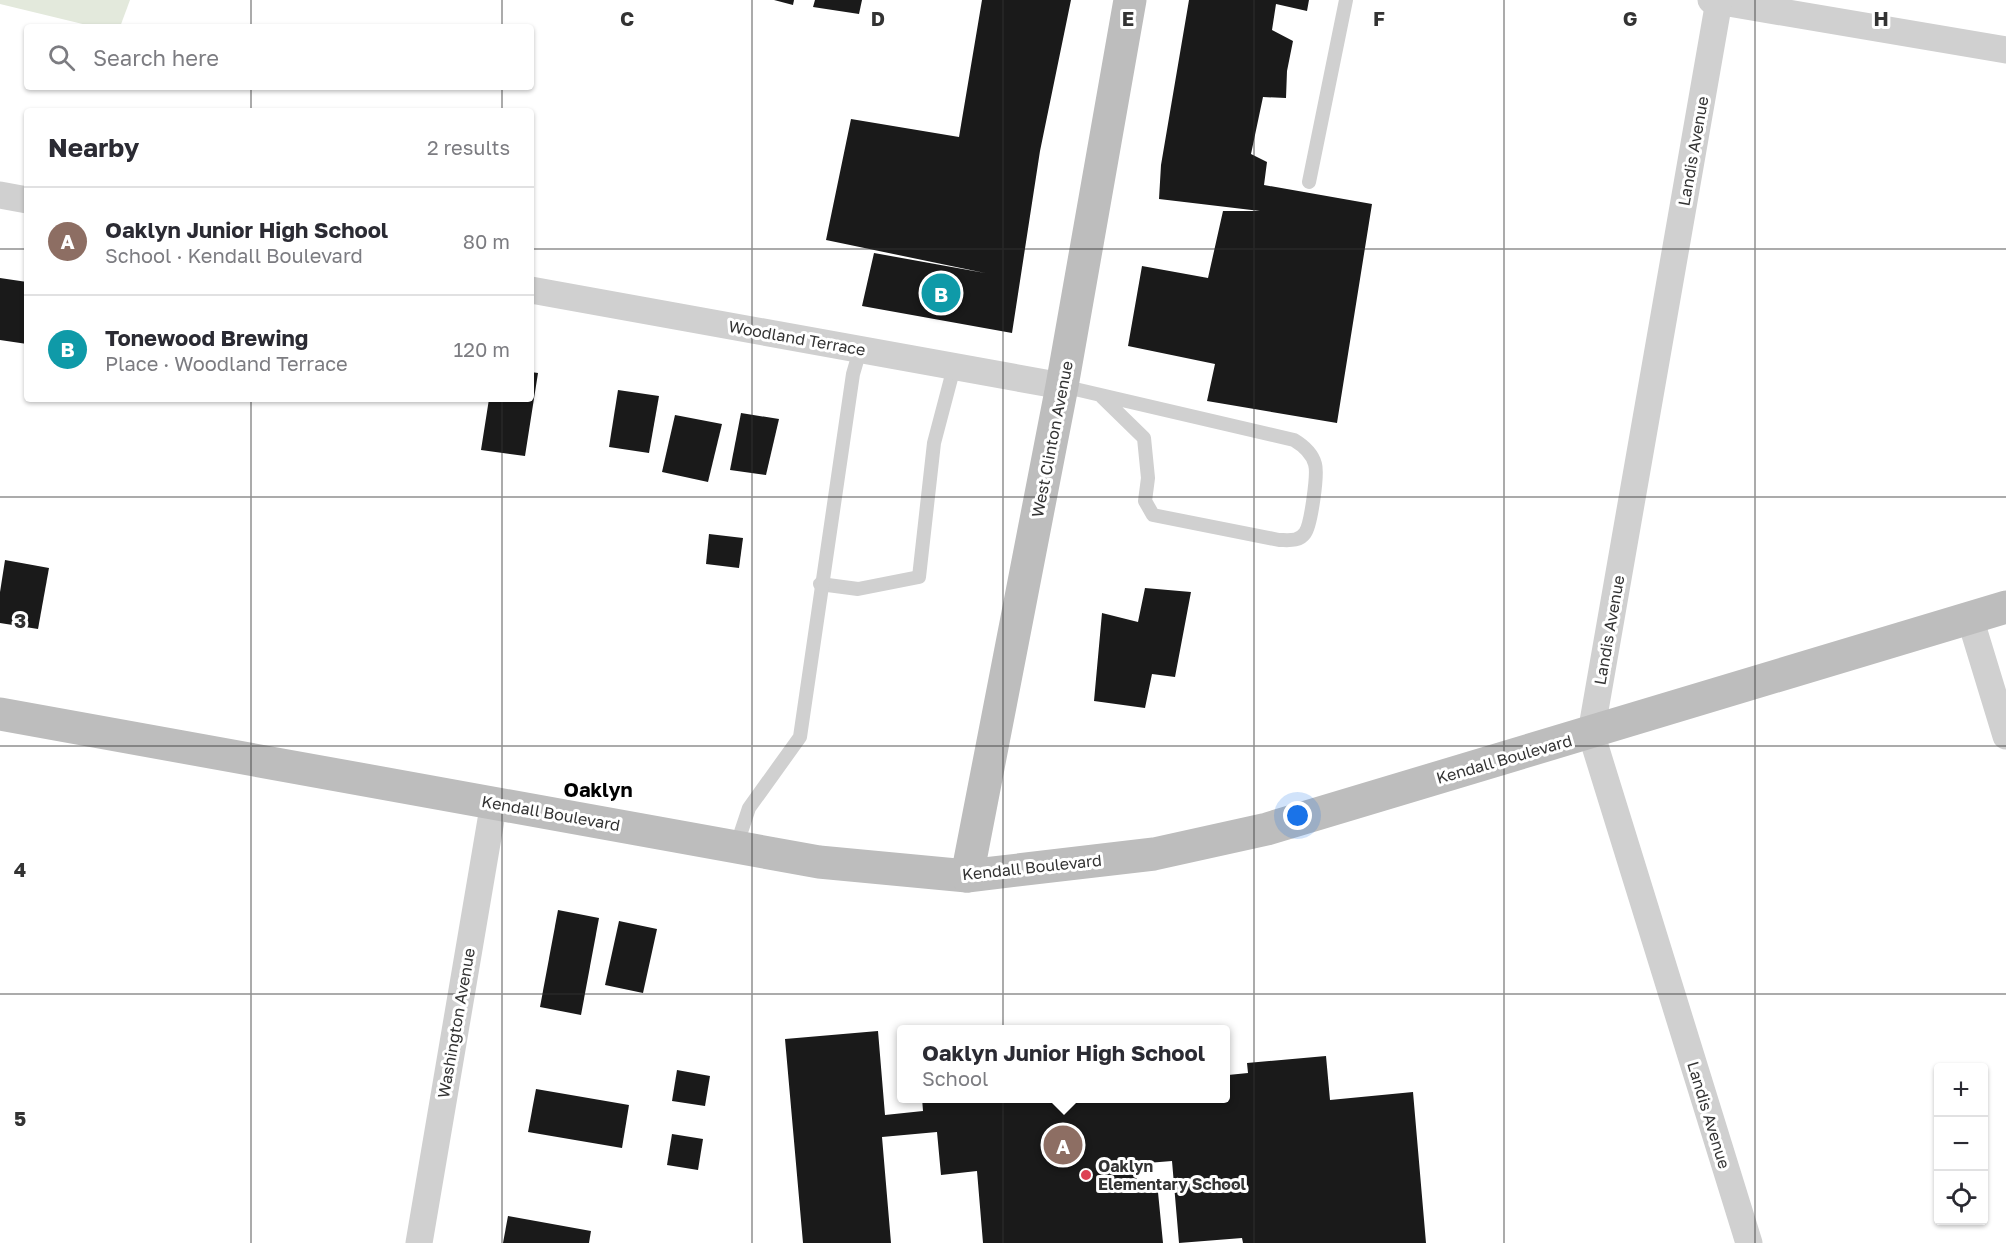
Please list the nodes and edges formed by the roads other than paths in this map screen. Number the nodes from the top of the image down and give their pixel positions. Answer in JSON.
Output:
{"nodes":[{"id":1,"x":1130,"y":0,"type":"edge"},
{"id":2,"x":1346,"y":0,"type":"edge"},
{"id":3,"x":1715,"y":1,"type":"edge"},
{"id":4,"x":2006,"y":50,"type":"edge"},
{"id":5,"x":1310,"y":182,"type":"dead end"},
{"id":6,"x":0,"y":195,"type":"edge"},
{"id":7,"x":24,"y":199,"type":"edge"},
{"id":8,"x":534,"y":291,"type":"edge"},
{"id":9,"x":860,"y":350,"type":"junction"},
{"id":10,"x":954,"y":367,"type":"junction"},
{"id":11,"x":1062,"y":386,"type":"junction"},
{"id":12,"x":1102,"y":397,"type":"junction"},
{"id":13,"x":820,"y":584,"type":"junction"},
{"id":14,"x":2006,"y":607,"type":"edge"},
{"id":15,"x":1970,"y":618,"type":"junction"},
{"id":16,"x":0,"y":714,"type":"edge"},
{"id":17,"x":1591,"y":733,"type":"junction"},
{"id":18,"x":2006,"y":736,"type":"edge"},
{"id":19,"x":494,"y":802,"type":"junction"},
{"id":20,"x":736,"y":847,"type":"junction"},
{"id":21,"x":967,"y":876,"type":"junction"},
{"id":22,"x":419,"y":1243,"type":"edge"},
{"id":23,"x":1749,"y":1243,"type":"edge"}],
"edges":[{"from":1,"to":11,"type":"street","name":"West Clinton Avenue"},
{"from":2,"to":5,"type":"lane"},
{"from":3,"to":4,"type":"street"},
{"from":3,"to":17,"type":"street","name":"Landis Avenue"},
{"from":6,"to":7,"type":"street"},
{"from":8,"to":9,"type":"street","name":"Woodland Terrace"},
{"from":9,"to":10,"type":"street","name":"Woodland Terrace"},
{"from":9,"to":13,"type":"lane"},
{"from":10,"to":11,"type":"street","name":"Woodland Terrace"},
{"from":10,"to":13,"type":"lane"},
{"from":11,"to":12,"type":"lane"},
{"from":11,"to":21,"type":"street","name":"West Clinton Avenue"},
{"from":12,"to":12,"type":"lane"},
{"from":13,"to":20,"type":"lane"},
{"from":14,"to":15,"type":"street","name":"Kendall Boulevard"},
{"from":15,"to":17,"type":"street","name":"Kendall Boulevard"},
{"from":15,"to":18,"type":"street"},
{"from":16,"to":19,"type":"street","name":"Kendall Boulevard"},
{"from":17,"to":21,"type":"street","name":"Kendall Boulevard"},
{"from":17,"to":23,"type":"street","name":"Landis Avenue"},
{"from":19,"to":20,"type":"street","name":"Kendall Boulevard"},
{"from":19,"to":22,"type":"street","name":"Washington Avenue"},
{"from":20,"to":21,"type":"street","name":"Kendall Boulevard"}]}
